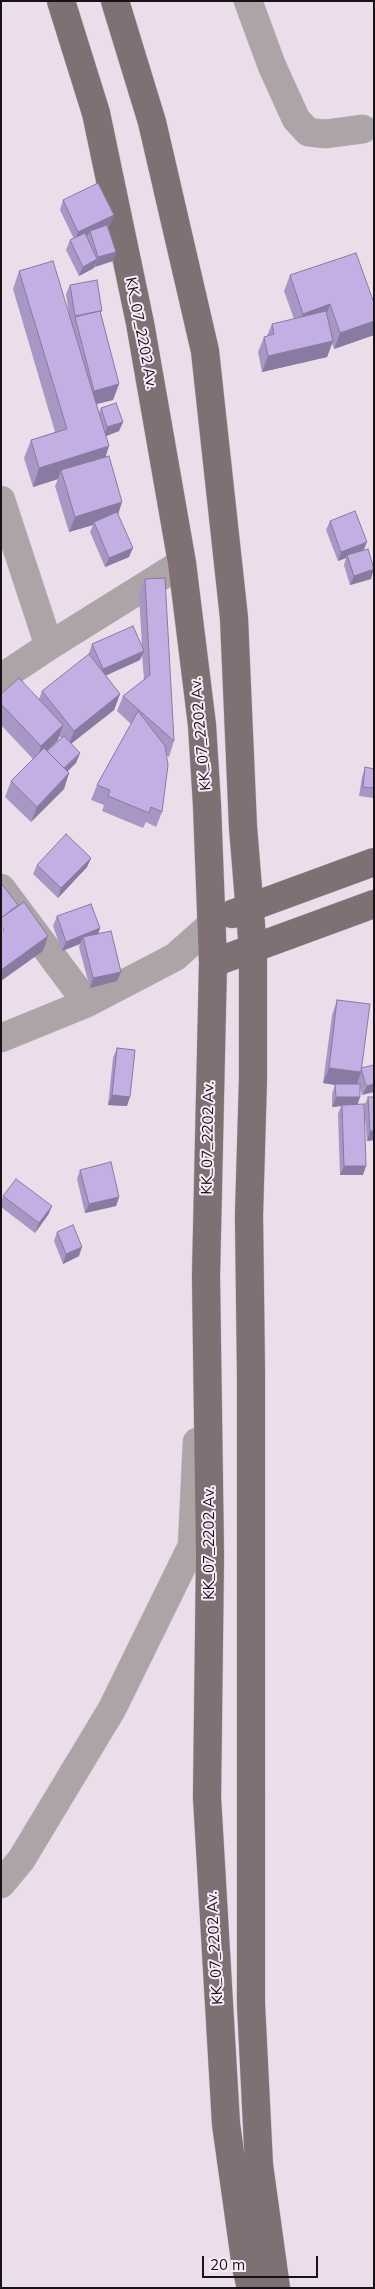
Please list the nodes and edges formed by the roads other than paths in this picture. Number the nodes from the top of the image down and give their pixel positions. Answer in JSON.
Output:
{"nodes":[{"id":1,"x":61,"y":1,"type":"edge"},
{"id":2,"x":115,"y":1,"type":"edge"},
{"id":3,"x":248,"y":1,"type":"edge"},
{"id":4,"x":363,"y":129,"type":"dead end"},
{"id":5,"x":1,"y":500,"type":"edge"},
{"id":6,"x":182,"y":563,"type":"junction"},
{"id":7,"x":49,"y":646,"type":"junction"},
{"id":8,"x":1,"y":678,"type":"edge"},
{"id":9,"x":374,"y":862,"type":"edge"},
{"id":10,"x":1,"y":888,"type":"edge"},
{"id":11,"x":374,"y":904,"type":"edge"},
{"id":12,"x":249,"y":907,"type":"junction"},
{"id":13,"x":210,"y":925,"type":"junction"},
{"id":14,"x":254,"y":950,"type":"junction"},
{"id":15,"x":175,"y":957,"type":"junction"},
{"id":16,"x":214,"y":963,"type":"junction"},
{"id":17,"x":87,"y":1003,"type":"junction"},
{"id":18,"x":1,"y":1038,"type":"edge"},
{"id":19,"x":206,"y":1276,"type":"junction"},
{"id":20,"x":1,"y":1884,"type":"edge"},
{"id":21,"x":250,"y":2288,"type":"edge"},
{"id":22,"x":276,"y":2288,"type":"edge"}],
"edges":[{"from":1,"to":6,"type":"main road","name":"KK_07_2202 Av."},
{"from":2,"to":12,"type":"main road"},
{"from":3,"to":4,"type":"street"},
{"from":5,"to":7,"type":"street"},
{"from":6,"to":7,"type":"street"},
{"from":6,"to":13,"type":"main road","name":"KK_07_2202 Av."},
{"from":7,"to":8,"type":"street"},
{"from":9,"to":12,"type":"main road"},
{"from":10,"to":17,"type":"street"},
{"from":11,"to":14,"type":"main road"},
{"from":12,"to":13,"type":"main road"},
{"from":12,"to":14,"type":"main road"},
{"from":13,"to":15,"type":"street"},
{"from":13,"to":16,"type":"main road","name":"KK_07_2202 Av."},
{"from":14,"to":16,"type":"main road"},
{"from":14,"to":22,"type":"main road"},
{"from":15,"to":16,"type":"street"},
{"from":15,"to":17,"type":"street"},
{"from":16,"to":19,"type":"main road","name":"KK_07_2202 Av."},
{"from":17,"to":18,"type":"street"},
{"from":19,"to":20,"type":"street"},
{"from":19,"to":21,"type":"main road","name":"KK_07_2202 Av."}]}
